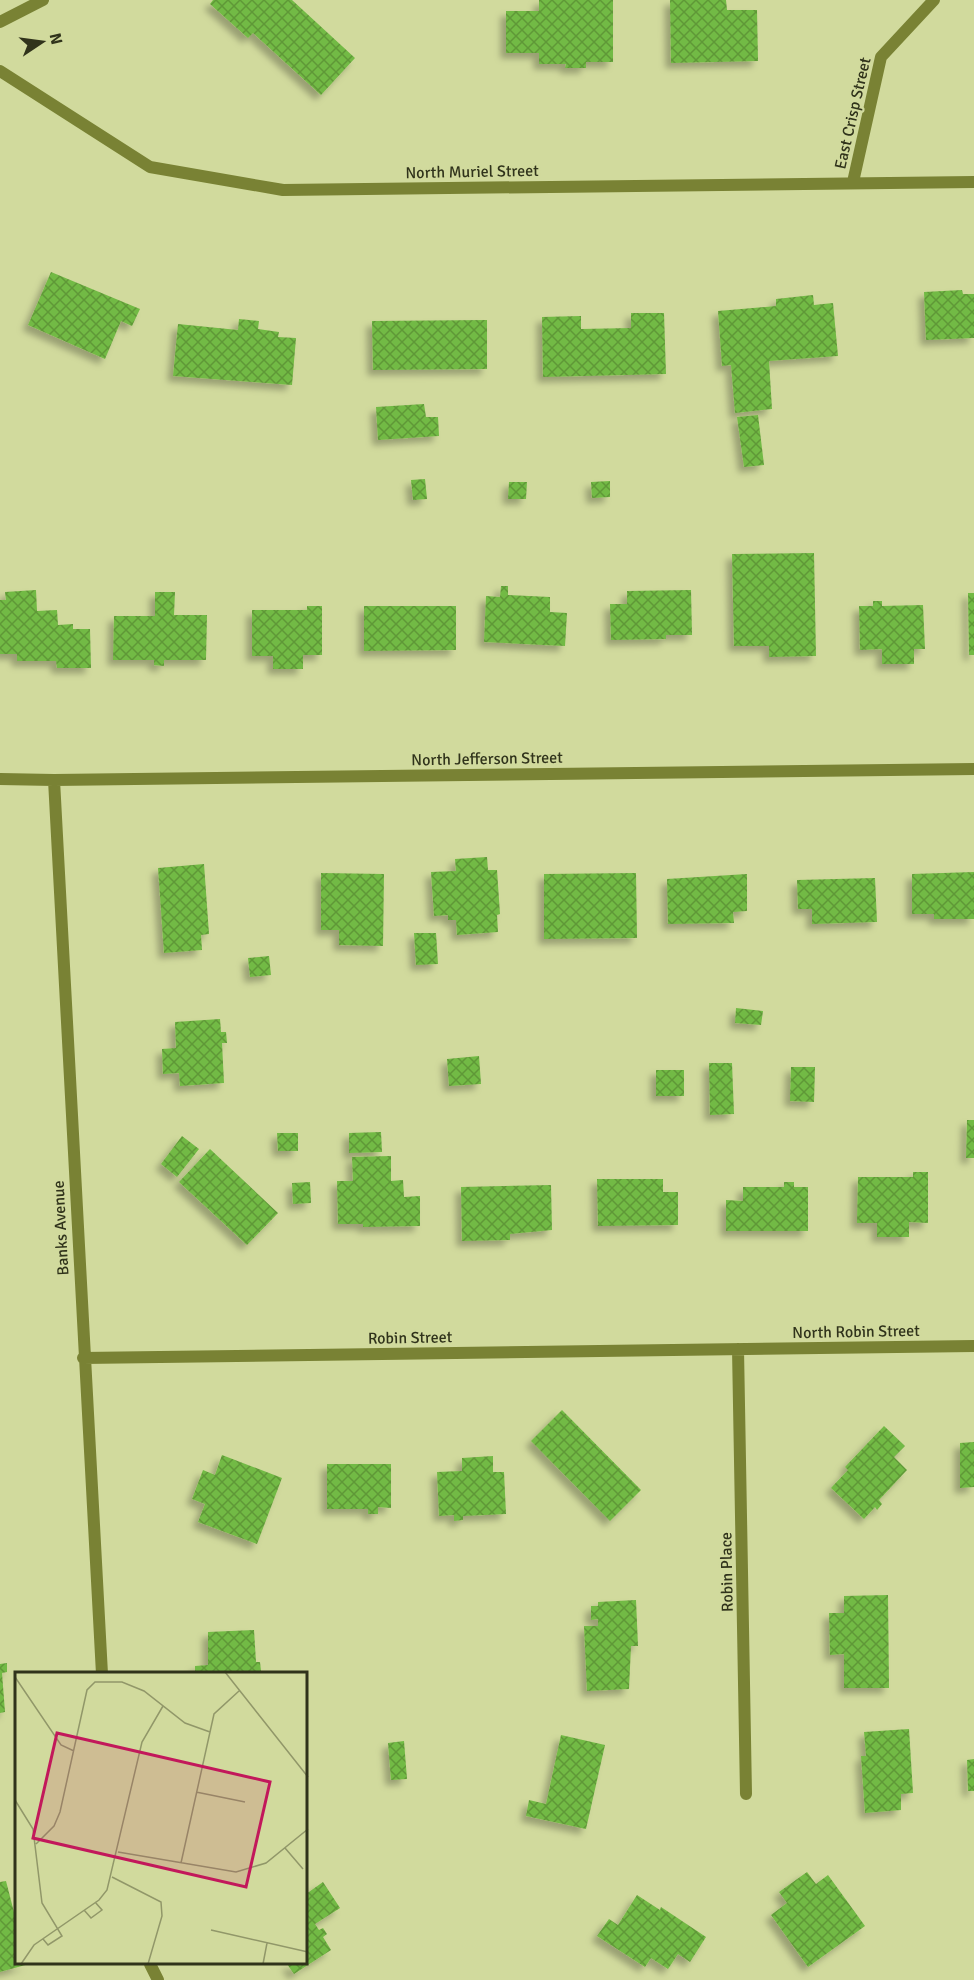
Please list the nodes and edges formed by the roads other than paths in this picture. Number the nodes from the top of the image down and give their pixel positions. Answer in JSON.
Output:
{"nodes":[{"id":1,"x":43,"y":0,"type":"edge"},
{"id":2,"x":934,"y":0,"type":"edge"},
{"id":3,"x":0,"y":22,"type":"edge"},
{"id":4,"x":0,"y":71,"type":"edge"},
{"id":5,"x":853,"y":182,"type":"junction"},
{"id":6,"x":974,"y":182,"type":"edge"},
{"id":7,"x":974,"y":769,"type":"edge"},
{"id":8,"x":0,"y":779,"type":"edge"},
{"id":9,"x":54,"y":780,"type":"junction"},
{"id":10,"x":974,"y":1346,"type":"edge"},
{"id":11,"x":738,"y":1349,"type":"junction"},
{"id":12,"x":83,"y":1358,"type":"junction"},
{"id":13,"x":102,"y":1672,"type":"edge"},
{"id":14,"x":746,"y":1794,"type":"dead end"},
{"id":15,"x":150,"y":1965,"type":"edge"},
{"id":16,"x":158,"y":1980,"type":"edge"}],
"edges":[{"from":1,"to":3,"type":"street"},
{"from":2,"to":5,"type":"street","name":"East Crisp Street"},
{"from":4,"to":5,"type":"street","name":"North Muriel Street"},
{"from":5,"to":6,"type":"street","name":"North Muriel Street"},
{"from":7,"to":9,"type":"street","name":"North Jefferson Street"},
{"from":8,"to":9,"type":"street","name":"North Jefferson Street"},
{"from":9,"to":12,"type":"street","name":"Banks Avenue"},
{"from":10,"to":11,"type":"street","name":"North Robin Street"},
{"from":11,"to":12,"type":"street","name":"Robin Street"},
{"from":11,"to":14,"type":"street","name":"Robin Place"},
{"from":12,"to":13,"type":"street","name":"Banks Avenue"},
{"from":15,"to":16,"type":"street"}]}
